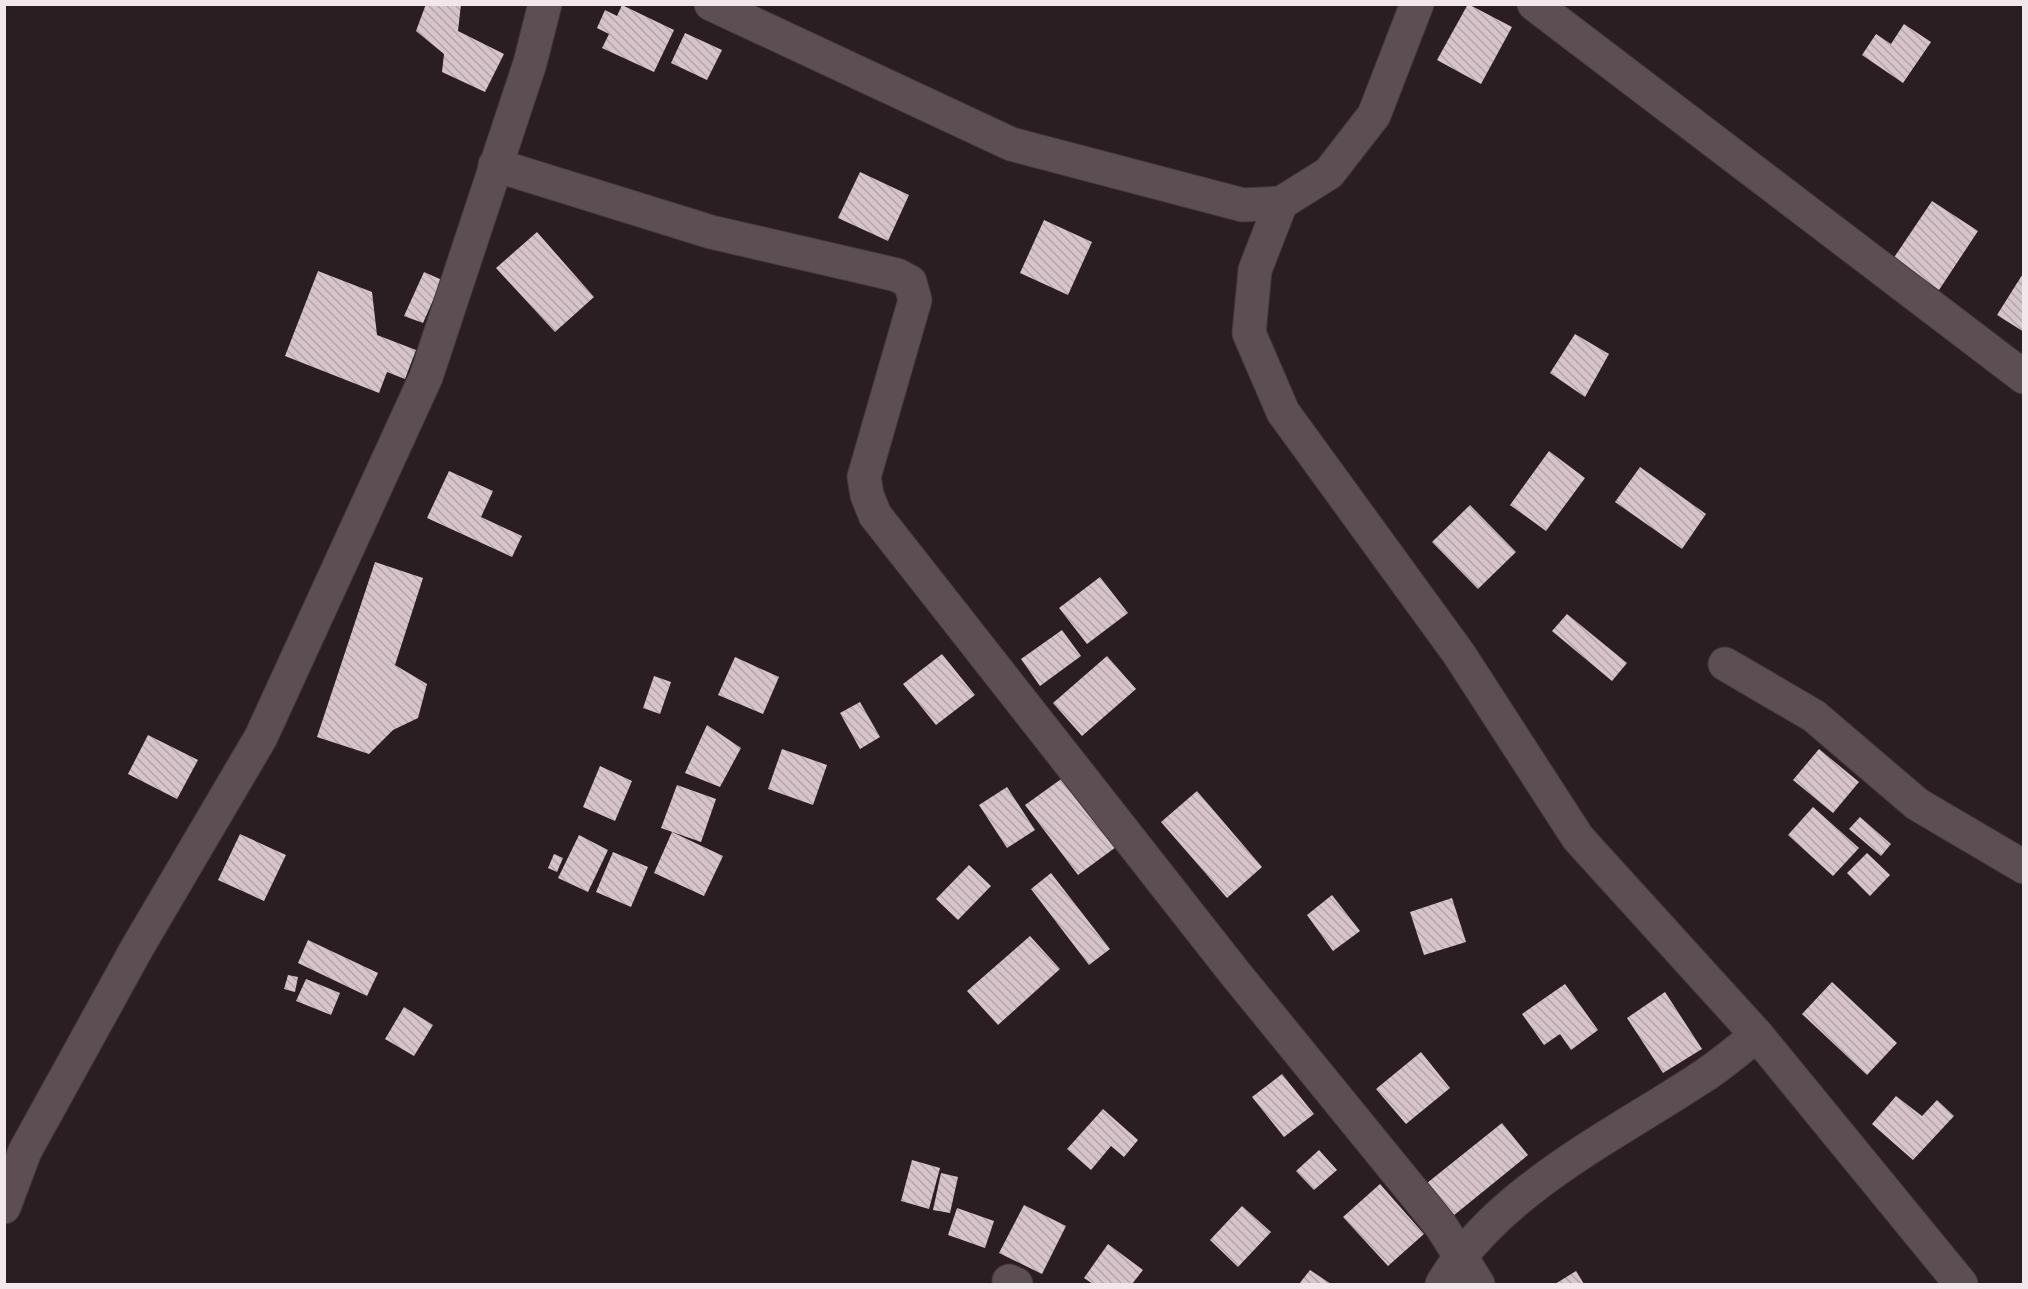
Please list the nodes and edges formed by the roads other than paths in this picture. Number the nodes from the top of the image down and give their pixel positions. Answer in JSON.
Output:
{"nodes":[{"id":1,"x":545,"y":4,"type":"edge"},
{"id":2,"x":711,"y":4,"type":"edge"},
{"id":3,"x":1417,"y":4,"type":"edge"},
{"id":4,"x":1533,"y":4,"type":"edge"},
{"id":5,"x":495,"y":165,"type":"junction"},
{"id":6,"x":1281,"y":203,"type":"junction"},
{"id":7,"x":2024,"y":377,"type":"edge"},
{"id":8,"x":1725,"y":664,"type":"dead end"},
{"id":9,"x":2024,"y":867,"type":"edge"},
{"id":10,"x":1757,"y":1035,"type":"junction"},
{"id":11,"x":4,"y":1207,"type":"edge"},
{"id":12,"x":1459,"y":1256,"type":"junction"},
{"id":13,"x":1442,"y":1284,"type":"edge"},
{"id":14,"x":1478,"y":1284,"type":"edge"},
{"id":15,"x":1961,"y":1284,"type":"edge"}],
"edges":[{"from":1,"to":5,"type":"street"},
{"from":2,"to":6,"type":"street"},
{"from":3,"to":6,"type":"street"},
{"from":4,"to":7,"type":"street"},
{"from":5,"to":11,"type":"street"},
{"from":5,"to":12,"type":"street"},
{"from":6,"to":10,"type":"street"},
{"from":8,"to":9,"type":"street"},
{"from":10,"to":12,"type":"street"},
{"from":10,"to":15,"type":"street"},
{"from":12,"to":13,"type":"street"},
{"from":12,"to":14,"type":"street"}]}
